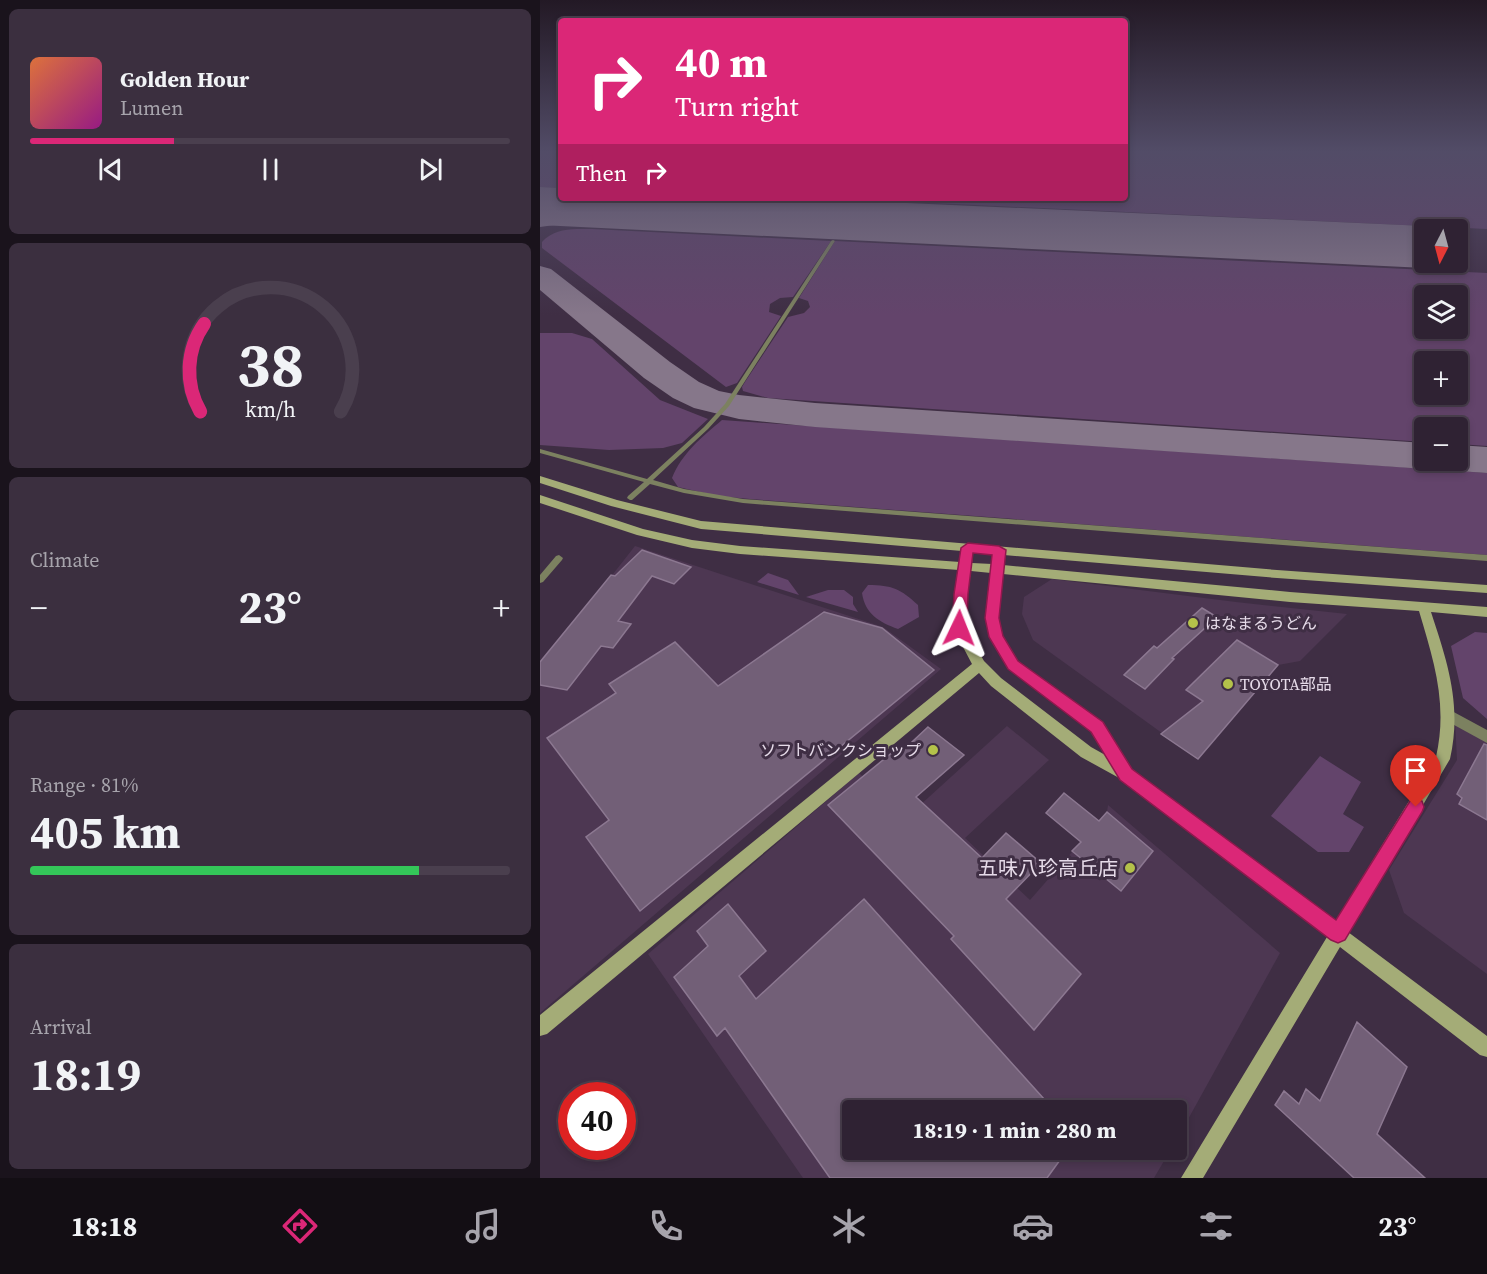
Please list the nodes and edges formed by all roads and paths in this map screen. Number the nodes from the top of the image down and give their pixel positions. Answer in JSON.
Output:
{"nodes":[{"id":1,"x":833,"y":241,"type":"dead end"},
{"id":2,"x":540,"y":451,"type":"edge"},
{"id":3,"x":540,"y":479,"type":"edge"},
{"id":4,"x":649,"y":482,"type":"junction"},
{"id":5,"x":630,"y":498,"type":"dead end"},
{"id":6,"x":540,"y":499,"type":"edge"},
{"id":7,"x":968,"y":548,"type":"junction"},
{"id":8,"x":999,"y":550,"type":"junction"},
{"id":9,"x":559,"y":558,"type":"dead end"},
{"id":10,"x":1487,"y":558,"type":"edge"},
{"id":11,"x":965,"y":566,"type":"junction"},
{"id":12,"x":998,"y":568,"type":"junction"},
{"id":13,"x":540,"y":580,"type":"edge"},
{"id":14,"x":1487,"y":589,"type":"edge"},
{"id":15,"x":1423,"y":606,"type":"junction"},
{"id":16,"x":1487,"y":612,"type":"edge"},
{"id":17,"x":979,"y":665,"type":"junction"},
{"id":18,"x":1450,"y":716,"type":"junction"},
{"id":19,"x":1487,"y":737,"type":"edge"},
{"id":20,"x":1126,"y":774,"type":"junction"},
{"id":21,"x":1338,"y":933,"type":"junction"},
{"id":22,"x":540,"y":1027,"type":"edge"},
{"id":23,"x":1487,"y":1048,"type":"edge"},
{"id":24,"x":1191,"y":1178,"type":"edge"}],
"edges":[{"from":1,"to":4,"type":"lane"},
{"from":2,"to":4,"type":"lane"},
{"from":3,"to":7,"type":"street"},
{"from":4,"to":5,"type":"lane"},
{"from":4,"to":10,"type":"lane"},
{"from":6,"to":11,"type":"street"},
{"from":7,"to":8,"type":"street"},
{"from":7,"to":11,"type":"street"},
{"from":8,"to":12,"type":"street"},
{"from":8,"to":14,"type":"street"},
{"from":9,"to":13,"type":"lane"},
{"from":11,"to":12,"type":"street"},
{"from":11,"to":17,"type":"street"},
{"from":12,"to":15,"type":"street"},
{"from":12,"to":20,"type":"street"},
{"from":15,"to":16,"type":"street"},
{"from":15,"to":18,"type":"street"},
{"from":17,"to":20,"type":"street"},
{"from":17,"to":22,"type":"street"},
{"from":18,"to":19,"type":"street"},
{"from":18,"to":21,"type":"street"},
{"from":20,"to":21,"type":"street"},
{"from":21,"to":23,"type":"street"},
{"from":21,"to":24,"type":"street"}]}
